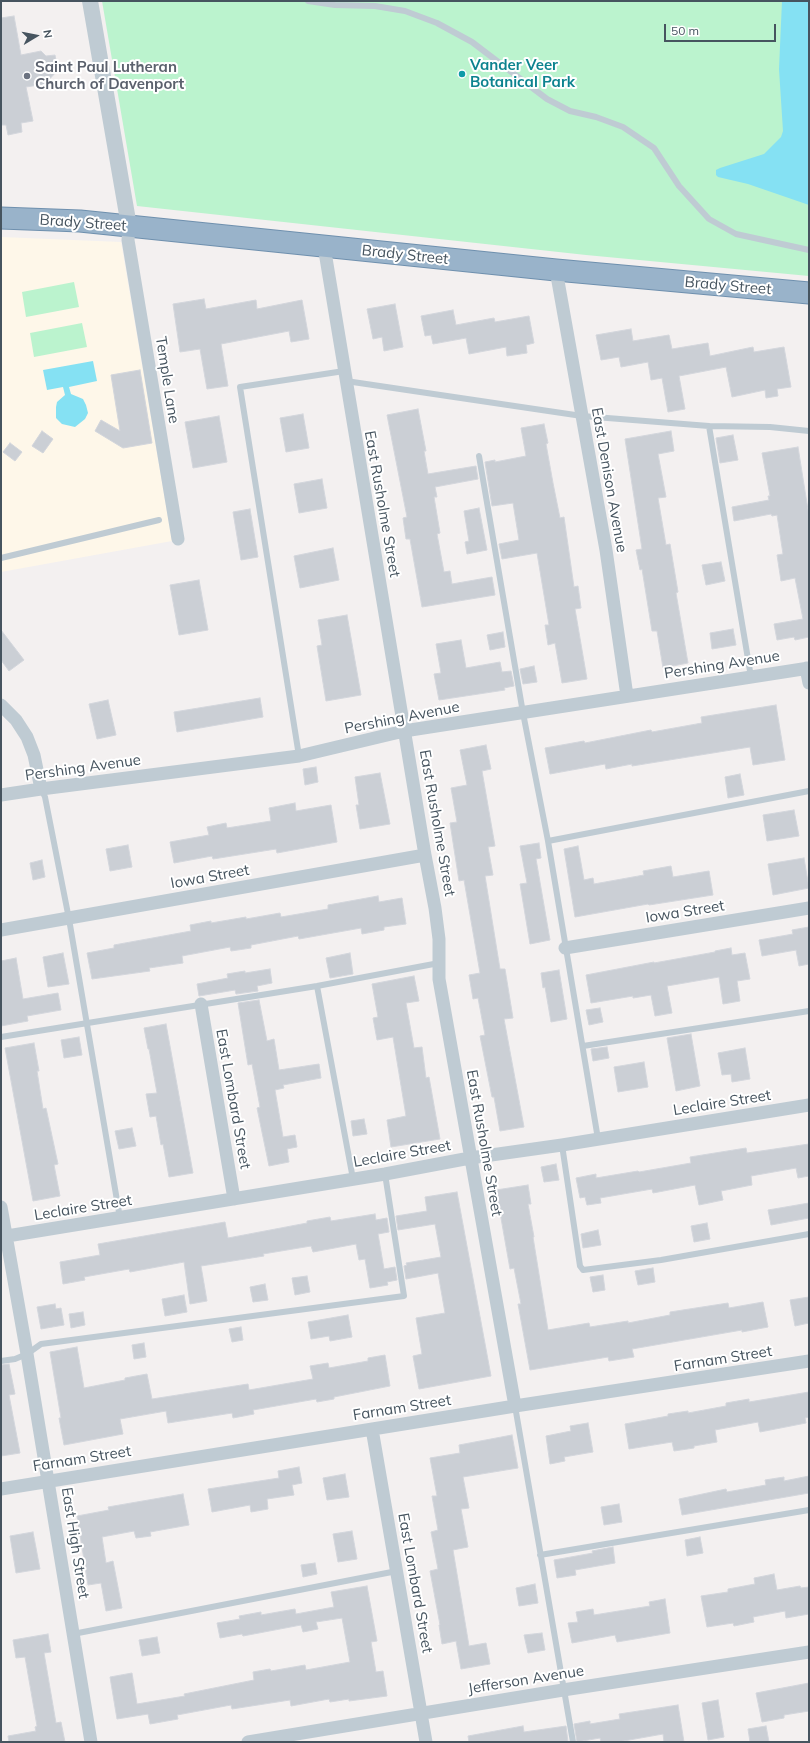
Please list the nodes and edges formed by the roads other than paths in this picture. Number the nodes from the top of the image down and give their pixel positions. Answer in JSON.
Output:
{"nodes":[{"id":1,"x":90,"y":1,"type":"edge"},
{"id":2,"x":308,"y":1,"type":"edge"},
{"id":3,"x":1,"y":218,"type":"edge"},
{"id":4,"x":128,"y":226,"type":"junction"},
{"id":5,"x":324,"y":246,"type":"junction"},
{"id":6,"x":809,"y":250,"type":"edge"},
{"id":7,"x":556,"y":270,"type":"junction"},
{"id":8,"x":809,"y":293,"type":"edge"},
{"id":9,"x":345,"y":376,"type":"junction"},
{"id":10,"x":582,"y":416,"type":"junction"},
{"id":11,"x":709,"y":426,"type":"junction"},
{"id":12,"x":809,"y":431,"type":"edge"},
{"id":13,"x":479,"y":456,"type":"dead end"},
{"id":14,"x":159,"y":520,"type":"dead end"},
{"id":15,"x":178,"y":539,"type":"dead end"},
{"id":16,"x":1,"y":558,"type":"edge"},
{"id":17,"x":808,"y":668,"type":"edge"},
{"id":18,"x":751,"y":677,"type":"junction"},
{"id":19,"x":809,"y":683,"type":"edge"},
{"id":20,"x":627,"y":696,"type":"junction"},
{"id":21,"x":1,"y":705,"type":"edge"},
{"id":22,"x":523,"y":713,"type":"junction"},
{"id":23,"x":404,"y":731,"type":"junction"},
{"id":24,"x":299,"y":756,"type":"junction"},
{"id":25,"x":40,"y":789,"type":"junction"},
{"id":26,"x":809,"y":791,"type":"edge"},
{"id":27,"x":1,"y":795,"type":"edge"},
{"id":28,"x":548,"y":841,"type":"junction"},
{"id":29,"x":425,"y":855,"type":"junction"},
{"id":30,"x":809,"y":908,"type":"edge"},
{"id":31,"x":69,"y":919,"type":"junction"},
{"id":32,"x":1,"y":930,"type":"edge"},
{"id":33,"x":565,"y":948,"type":"junction"},
{"id":34,"x":439,"y":963,"type":"junction"},
{"id":35,"x":317,"y":986,"type":"junction"},
{"id":36,"x":201,"y":1004,"type":"junction"},
{"id":37,"x":809,"y":1011,"type":"edge"},
{"id":38,"x":86,"y":1023,"type":"junction"},
{"id":39,"x":1,"y":1037,"type":"edge"},
{"id":40,"x":583,"y":1046,"type":"junction"},
{"id":41,"x":809,"y":1104,"type":"edge"},
{"id":42,"x":598,"y":1139,"type":"junction"},
{"id":43,"x":562,"y":1145,"type":"junction"},
{"id":44,"x":470,"y":1158,"type":"junction"},
{"id":45,"x":385,"y":1174,"type":"junction"},
{"id":46,"x":352,"y":1180,"type":"junction"},
{"id":47,"x":234,"y":1199,"type":"junction"},
{"id":48,"x":1,"y":1207,"type":"edge"},
{"id":49,"x":120,"y":1218,"type":"junction"},
{"id":50,"x":809,"y":1234,"type":"edge"},
{"id":51,"x":4,"y":1237,"type":"edge"},
{"id":52,"x":28,"y":1354,"type":"junction"},
{"id":53,"x":1,"y":1361,"type":"edge"},
{"id":54,"x":809,"y":1361,"type":"edge"},
{"id":55,"x":515,"y":1406,"type":"junction"},
{"id":56,"x":372,"y":1428,"type":"junction"},
{"id":57,"x":49,"y":1481,"type":"junction"},
{"id":58,"x":1,"y":1489,"type":"edge"},
{"id":59,"x":809,"y":1510,"type":"edge"},
{"id":60,"x":540,"y":1555,"type":"junction"},
{"id":61,"x":396,"y":1571,"type":"junction"},
{"id":62,"x":73,"y":1634,"type":"junction"},
{"id":63,"x":809,"y":1652,"type":"edge"},
{"id":64,"x":563,"y":1690,"type":"junction"},
{"id":65,"x":421,"y":1714,"type":"junction"},
{"id":66,"x":91,"y":1742,"type":"edge"},
{"id":67,"x":248,"y":1742,"type":"edge"},
{"id":68,"x":426,"y":1742,"type":"edge"},
{"id":69,"x":573,"y":1742,"type":"edge"}],
"edges":[{"from":1,"to":4,"type":"street"},
{"from":2,"to":6,"type":"lane"},
{"from":3,"to":4,"type":"highway","name":"Brady Street"},
{"from":4,"to":5,"type":"highway","name":"Brady Street"},
{"from":4,"to":15,"type":"street","name":"Temple Lane"},
{"from":5,"to":7,"type":"highway","name":"Brady Street"},
{"from":5,"to":9,"type":"street","name":"East Rusholme Street"},
{"from":7,"to":8,"type":"highway","name":"Brady Street"},
{"from":7,"to":10,"type":"street","name":"East Denison Avenue"},
{"from":9,"to":10,"type":"lane"},
{"from":9,"to":23,"type":"street","name":"East Rusholme Street"},
{"from":9,"to":24,"type":"lane"},
{"from":10,"to":11,"type":"lane"},
{"from":10,"to":20,"type":"street","name":"East Denison Avenue"},
{"from":11,"to":12,"type":"lane"},
{"from":11,"to":18,"type":"lane"},
{"from":13,"to":22,"type":"lane"},
{"from":14,"to":16,"type":"lane"},
{"from":17,"to":18,"type":"street","name":"Pershing Avenue"},
{"from":17,"to":19,"type":"street"},
{"from":18,"to":20,"type":"street","name":"Pershing Avenue"},
{"from":20,"to":22,"type":"street","name":"Pershing Avenue"},
{"from":21,"to":25,"type":"street"},
{"from":22,"to":23,"type":"street","name":"Pershing Avenue"},
{"from":22,"to":28,"type":"lane"},
{"from":23,"to":24,"type":"street","name":"Pershing Avenue"},
{"from":23,"to":29,"type":"street","name":"East Rusholme Street"},
{"from":24,"to":25,"type":"street","name":"Pershing Avenue"},
{"from":25,"to":27,"type":"street","name":"Pershing Avenue"},
{"from":25,"to":31,"type":"lane"},
{"from":26,"to":28,"type":"lane"},
{"from":28,"to":33,"type":"lane"},
{"from":29,"to":31,"type":"street","name":"Iowa Street"},
{"from":29,"to":34,"type":"street","name":"East Rusholme Street"},
{"from":30,"to":33,"type":"street","name":"Iowa Street"},
{"from":31,"to":32,"type":"street","name":"Iowa Street"},
{"from":31,"to":38,"type":"lane"},
{"from":33,"to":40,"type":"lane"},
{"from":34,"to":35,"type":"lane"},
{"from":34,"to":44,"type":"street","name":"East Rusholme Street"},
{"from":35,"to":36,"type":"lane"},
{"from":35,"to":46,"type":"lane"},
{"from":36,"to":38,"type":"lane"},
{"from":36,"to":47,"type":"street","name":"East Lombard Street"},
{"from":37,"to":40,"type":"lane"},
{"from":38,"to":39,"type":"lane"},
{"from":38,"to":49,"type":"lane"},
{"from":40,"to":42,"type":"lane"},
{"from":41,"to":42,"type":"street","name":"Leclaire Street"},
{"from":42,"to":43,"type":"street","name":"Leclaire Street"},
{"from":43,"to":44,"type":"street","name":"Leclaire Street"},
{"from":43,"to":50,"type":"lane"},
{"from":44,"to":45,"type":"street","name":"Leclaire Street"},
{"from":44,"to":55,"type":"street","name":"East Rusholme Street"},
{"from":45,"to":46,"type":"street","name":"Leclaire Street"},
{"from":45,"to":52,"type":"lane"},
{"from":46,"to":47,"type":"street","name":"Leclaire Street"},
{"from":47,"to":49,"type":"street","name":"Leclaire Street"},
{"from":48,"to":51,"type":"street","name":"East High Street"},
{"from":49,"to":51,"type":"street","name":"Leclaire Street"},
{"from":51,"to":52,"type":"street","name":"East High Street"},
{"from":52,"to":53,"type":"lane"},
{"from":52,"to":57,"type":"street","name":"East High Street"},
{"from":54,"to":55,"type":"street","name":"Farnam Street"},
{"from":55,"to":56,"type":"street","name":"Farnam Street"},
{"from":55,"to":60,"type":"lane"},
{"from":56,"to":57,"type":"street","name":"Farnam Street"},
{"from":56,"to":61,"type":"street","name":"East Lombard Street"},
{"from":57,"to":58,"type":"street","name":"Farnam Street"},
{"from":57,"to":62,"type":"street","name":"East High Street"},
{"from":59,"to":60,"type":"lane"},
{"from":60,"to":64,"type":"lane"},
{"from":61,"to":62,"type":"lane"},
{"from":61,"to":65,"type":"street","name":"East Lombard Street"},
{"from":62,"to":66,"type":"street","name":"East High Street"},
{"from":63,"to":64,"type":"street","name":"Jefferson Avenue"},
{"from":64,"to":65,"type":"street","name":"Jefferson Avenue"},
{"from":64,"to":69,"type":"lane"},
{"from":65,"to":67,"type":"street","name":"Jefferson Avenue"},
{"from":65,"to":68,"type":"street","name":"East Lombard Street"}]}
